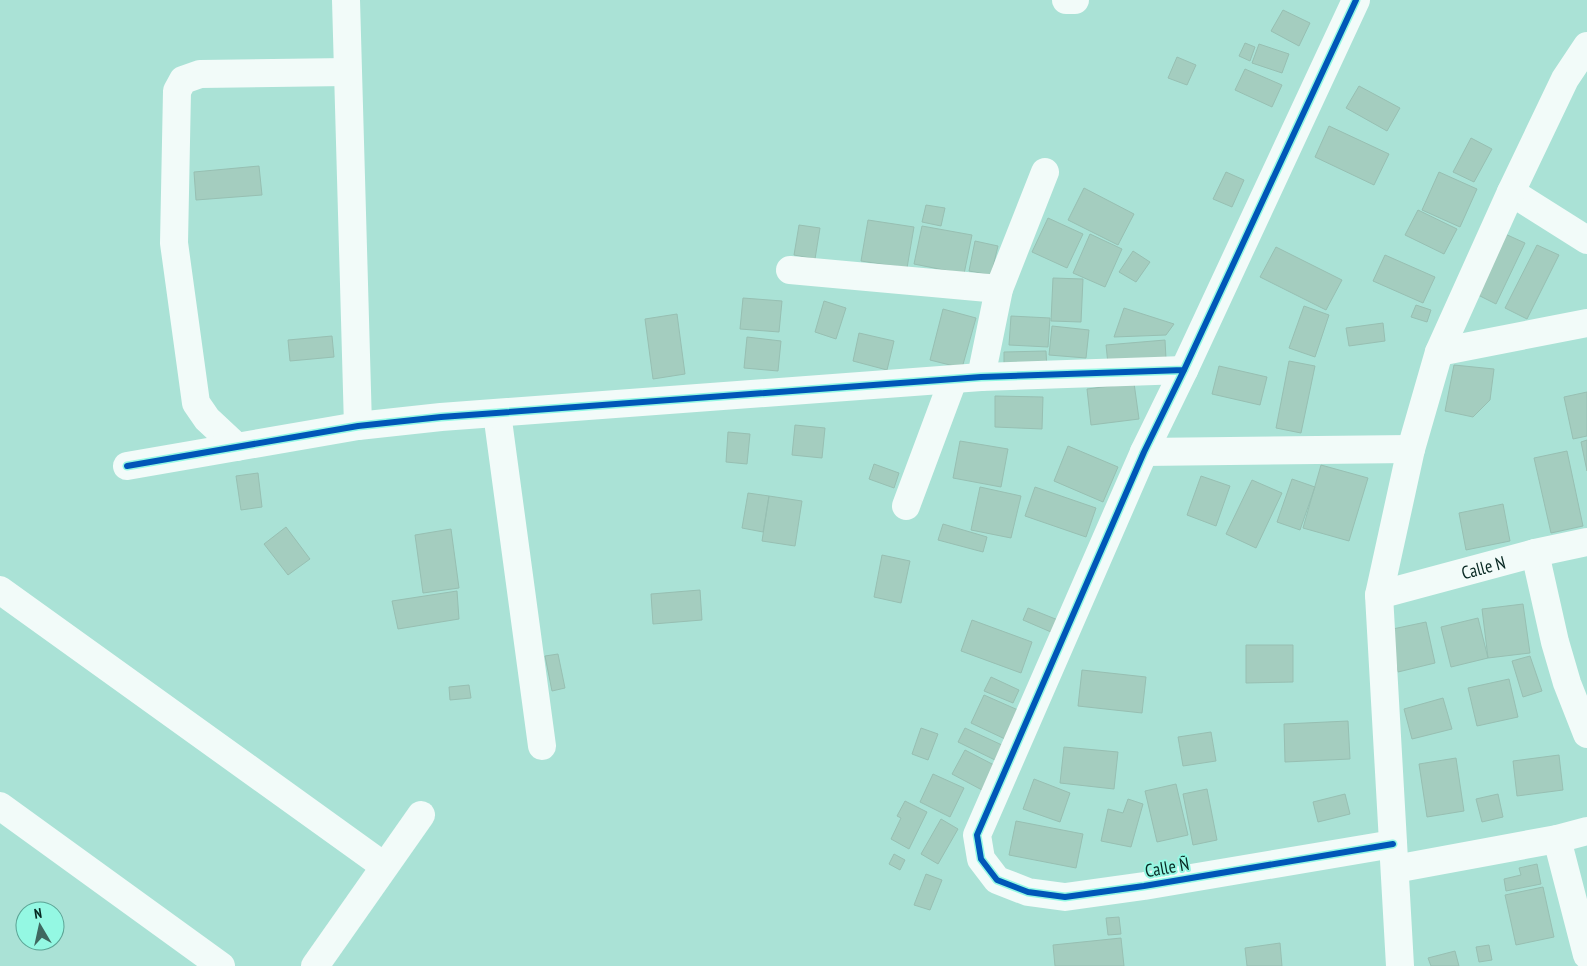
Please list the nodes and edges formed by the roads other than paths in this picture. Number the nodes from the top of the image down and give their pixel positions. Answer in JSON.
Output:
{"nodes":[{"id":1,"x":346,"y":0,"type":"edge"},
{"id":2,"x":1066,"y":0,"type":"edge"},
{"id":3,"x":1075,"y":0,"type":"edge"},
{"id":4,"x":1356,"y":0,"type":"edge"},
{"id":5,"x":1587,"y":46,"type":"edge"},
{"id":6,"x":348,"y":72,"type":"junction"},
{"id":7,"x":1044,"y":172,"type":"dead end"},
{"id":8,"x":1511,"y":192,"type":"junction"},
{"id":9,"x":1587,"y":240,"type":"edge"},
{"id":10,"x":790,"y":270,"type":"dead end"},
{"id":11,"x":999,"y":289,"type":"junction"},
{"id":12,"x":1587,"y":323,"type":"edge"},
{"id":13,"x":1439,"y":352,"type":"junction"},
{"id":14,"x":1184,"y":370,"type":"junction"},
{"id":15,"x":981,"y":378,"type":"junction"},
{"id":16,"x":953,"y":380,"type":"junction"},
{"id":17,"x":497,"y":413,"type":"junction"},
{"id":18,"x":358,"y":426,"type":"junction"},
{"id":19,"x":237,"y":447,"type":"junction"},
{"id":20,"x":1411,"y":449,"type":"junction"},
{"id":21,"x":1144,"y":452,"type":"junction"},
{"id":22,"x":127,"y":466,"type":"dead end"},
{"id":23,"x":906,"y":506,"type":"dead end"},
{"id":24,"x":1587,"y":542,"type":"edge"},
{"id":25,"x":1535,"y":553,"type":"junction"},
{"id":26,"x":0,"y":590,"type":"edge"},
{"id":27,"x":1379,"y":595,"type":"junction"},
{"id":28,"x":1587,"y":734,"type":"edge"},
{"id":29,"x":542,"y":746,"type":"dead end"},
{"id":30,"x":0,"y":806,"type":"edge"},
{"id":31,"x":421,"y":815,"type":"dead end"},
{"id":32,"x":1587,"y":831,"type":"edge"},
{"id":33,"x":1557,"y":839,"type":"junction"},
{"id":34,"x":1394,"y":856,"type":"junction"},
{"id":35,"x":384,"y":866,"type":"junction"},
{"id":36,"x":1587,"y":955,"type":"edge"},
{"id":37,"x":221,"y":966,"type":"edge"},
{"id":38,"x":315,"y":966,"type":"edge"},
{"id":39,"x":1400,"y":966,"type":"edge"}],
"edges":[{"from":1,"to":6,"type":"street"},
{"from":2,"to":3,"type":"street"},
{"from":4,"to":14,"type":"street"},
{"from":5,"to":8,"type":"street"},
{"from":6,"to":18,"type":"street"},
{"from":6,"to":19,"type":"street"},
{"from":7,"to":11,"type":"street"},
{"from":8,"to":9,"type":"street"},
{"from":8,"to":13,"type":"street"},
{"from":10,"to":11,"type":"street"},
{"from":11,"to":15,"type":"street"},
{"from":12,"to":13,"type":"street"},
{"from":13,"to":20,"type":"street"},
{"from":14,"to":15,"type":"street"},
{"from":14,"to":21,"type":"street"},
{"from":15,"to":16,"type":"street"},
{"from":16,"to":17,"type":"street"},
{"from":16,"to":23,"type":"street"},
{"from":17,"to":18,"type":"street"},
{"from":17,"to":29,"type":"street"},
{"from":18,"to":19,"type":"street"},
{"from":19,"to":22,"type":"street"},
{"from":20,"to":21,"type":"street"},
{"from":20,"to":27,"type":"street"},
{"from":21,"to":34,"type":"street","name":"Calle Ñ"},
{"from":24,"to":25,"type":"street","name":"Calle N"},
{"from":25,"to":27,"type":"street","name":"Calle N"},
{"from":25,"to":28,"type":"street"},
{"from":26,"to":35,"type":"street"},
{"from":27,"to":34,"type":"street"},
{"from":30,"to":37,"type":"street"},
{"from":31,"to":35,"type":"street"},
{"from":32,"to":33,"type":"street","name":"Calle Ñ"},
{"from":33,"to":34,"type":"street","name":"Calle Ñ"},
{"from":33,"to":36,"type":"street"},
{"from":34,"to":39,"type":"street"},
{"from":35,"to":38,"type":"street"}]}
